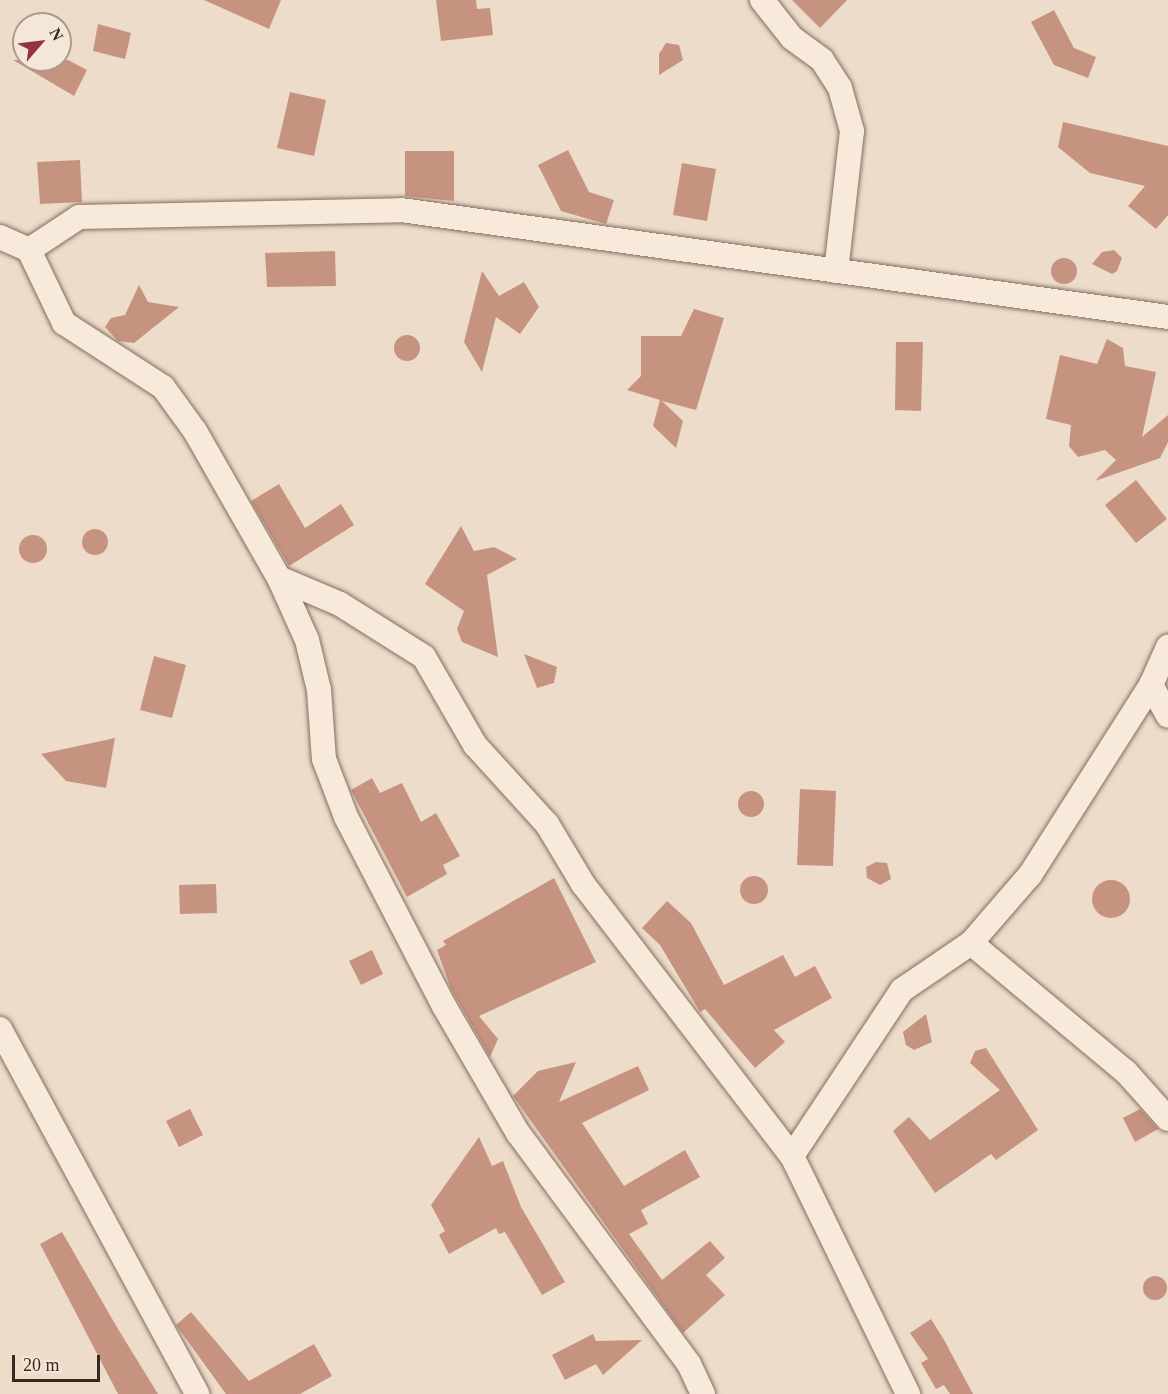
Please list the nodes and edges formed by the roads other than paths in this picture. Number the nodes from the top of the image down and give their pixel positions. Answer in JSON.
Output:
{"nodes":[{"id":1,"x":762,"y":0,"type":"edge"},
{"id":2,"x":0,"y":237,"type":"edge"},
{"id":3,"x":29,"y":250,"type":"junction"},
{"id":4,"x":836,"y":271,"type":"junction"},
{"id":5,"x":1168,"y":317,"type":"edge"},
{"id":6,"x":279,"y":578,"type":"junction"},
{"id":7,"x":1168,"y":647,"type":"edge"},
{"id":8,"x":1151,"y":685,"type":"junction"},
{"id":9,"x":1168,"y":716,"type":"edge"},
{"id":10,"x":971,"y":943,"type":"junction"},
{"id":11,"x":0,"y":1029,"type":"edge"},
{"id":12,"x":1168,"y":1119,"type":"edge"},
{"id":13,"x":792,"y":1156,"type":"junction"},
{"id":14,"x":197,"y":1394,"type":"edge"},
{"id":15,"x":703,"y":1394,"type":"edge"},
{"id":16,"x":908,"y":1394,"type":"edge"}],
"edges":[{"from":1,"to":4,"type":"street"},
{"from":2,"to":3,"type":"street"},
{"from":3,"to":4,"type":"street"},
{"from":3,"to":6,"type":"street"},
{"from":4,"to":5,"type":"street"},
{"from":6,"to":13,"type":"street"},
{"from":6,"to":15,"type":"street"},
{"from":7,"to":8,"type":"street"},
{"from":8,"to":9,"type":"street"},
{"from":8,"to":10,"type":"street"},
{"from":10,"to":12,"type":"street"},
{"from":10,"to":13,"type":"street"},
{"from":11,"to":14,"type":"street"},
{"from":13,"to":16,"type":"street"}]}
